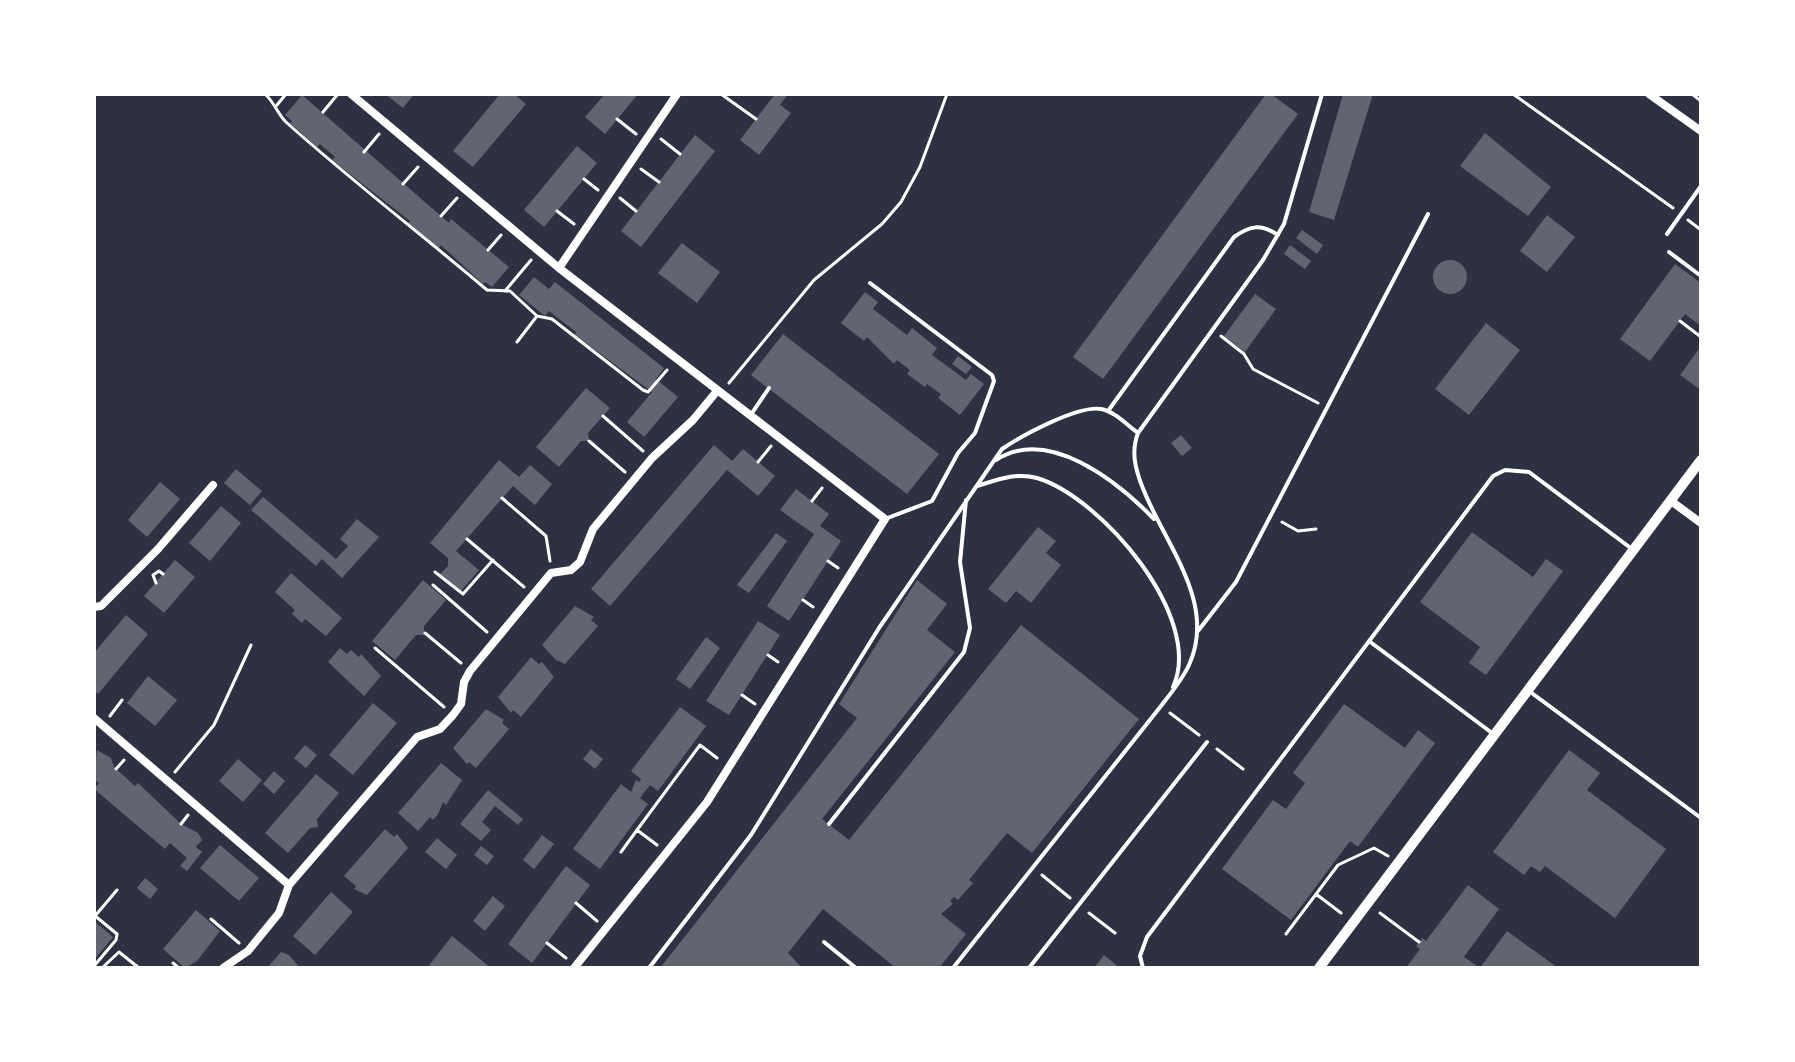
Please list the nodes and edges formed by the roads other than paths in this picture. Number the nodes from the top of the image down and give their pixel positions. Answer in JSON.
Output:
{"nodes":[{"id":1,"x":351,"y":94,"type":"edge"},
{"id":2,"x":677,"y":94,"type":"edge"},
{"id":3,"x":1322,"y":94,"type":"edge"},
{"id":4,"x":1649,"y":94,"type":"edge"},
{"id":5,"x":1701,"y":131,"type":"edge"},
{"id":6,"x":1701,"y":186,"type":"edge"},
{"id":7,"x":1428,"y":214,"type":"dead end"},
{"id":8,"x":1667,"y":234,"type":"dead end"},
{"id":9,"x":1278,"y":235,"type":"junction"},
{"id":10,"x":1669,"y":252,"type":"dead end"},
{"id":11,"x":559,"y":268,"type":"junction"},
{"id":12,"x":1701,"y":276,"type":"edge"},
{"id":13,"x":870,"y":283,"type":"dead end"},
{"id":14,"x":769,"y":388,"type":"dead end"},
{"id":15,"x":719,"y":392,"type":"junction"},
{"id":16,"x":1108,"y":411,"type":"junction"},
{"id":17,"x":750,"y":416,"type":"junction"},
{"id":18,"x":1138,"y":433,"type":"junction"},
{"id":19,"x":1701,"y":460,"type":"edge"},
{"id":20,"x":990,"y":465,"type":"junction"},
{"id":21,"x":213,"y":485,"type":"dead end"},
{"id":22,"x":975,"y":487,"type":"junction"},
{"id":23,"x":967,"y":498,"type":"junction"},
{"id":24,"x":1671,"y":501,"type":"junction"},
{"id":25,"x":885,"y":519,"type":"junction"},
{"id":26,"x":1701,"y":523,"type":"edge"},
{"id":27,"x":1158,"y":524,"type":"junction"},
{"id":28,"x":1632,"y":549,"type":"junction"},
{"id":29,"x":94,"y":607,"type":"edge"},
{"id":30,"x":1197,"y":632,"type":"junction"},
{"id":31,"x":1369,"y":641,"type":"junction"},
{"id":32,"x":1527,"y":690,"type":"junction"},
{"id":33,"x":1161,"y":706,"type":"junction"},
{"id":34,"x":94,"y":718,"type":"edge"},
{"id":35,"x":1493,"y":733,"type":"junction"},
{"id":36,"x":1207,"y":742,"type":"dead end"},
{"id":37,"x":1701,"y":818,"type":"edge"},
{"id":38,"x":829,"y":824,"type":"dead end"},
{"id":39,"x":289,"y":885,"type":"junction"},
{"id":40,"x":824,"y":942,"type":"dead end"},
{"id":41,"x":575,"y":967,"type":"edge"},
{"id":42,"x":223,"y":968,"type":"edge"},
{"id":43,"x":649,"y":968,"type":"edge"},
{"id":44,"x":856,"y":968,"type":"edge"},
{"id":45,"x":953,"y":968,"type":"edge"},
{"id":46,"x":1029,"y":968,"type":"edge"},
{"id":47,"x":1143,"y":968,"type":"edge"},
{"id":48,"x":1319,"y":968,"type":"edge"}],
"edges":[{"from":1,"to":11,"type":"street"},
{"from":2,"to":11,"type":"street"},
{"from":3,"to":9,"type":"lane"},
{"from":4,"to":5,"type":"street"},
{"from":6,"to":8,"type":"lane"},
{"from":7,"to":30,"type":"lane"},
{"from":9,"to":16,"type":"lane"},
{"from":9,"to":18,"type":"lane"},
{"from":10,"to":12,"type":"lane"},
{"from":11,"to":15,"type":"street"},
{"from":13,"to":25,"type":"lane"},
{"from":14,"to":17,"type":"lane"},
{"from":15,"to":17,"type":"street"},
{"from":15,"to":39,"type":"street"},
{"from":16,"to":18,"type":"lane"},
{"from":16,"to":20,"type":"lane"},
{"from":17,"to":25,"type":"street"},
{"from":18,"to":27,"type":"lane"},
{"from":19,"to":24,"type":"street"},
{"from":20,"to":22,"type":"lane"},
{"from":20,"to":27,"type":"lane"},
{"from":21,"to":29,"type":"street"},
{"from":22,"to":23,"type":"lane"},
{"from":22,"to":33,"type":"lane"},
{"from":23,"to":38,"type":"lane"},
{"from":23,"to":43,"type":"lane"},
{"from":24,"to":26,"type":"street"},
{"from":24,"to":28,"type":"street"},
{"from":25,"to":41,"type":"street"},
{"from":27,"to":30,"type":"lane"},
{"from":28,"to":31,"type":"lane"},
{"from":28,"to":32,"type":"street"},
{"from":30,"to":33,"type":"lane"},
{"from":31,"to":35,"type":"lane"},
{"from":31,"to":47,"type":"lane"},
{"from":32,"to":35,"type":"street"},
{"from":32,"to":37,"type":"lane"},
{"from":33,"to":45,"type":"lane"},
{"from":34,"to":39,"type":"street"},
{"from":35,"to":48,"type":"street"},
{"from":36,"to":46,"type":"lane"},
{"from":39,"to":42,"type":"street"},
{"from":40,"to":44,"type":"lane"}]}
